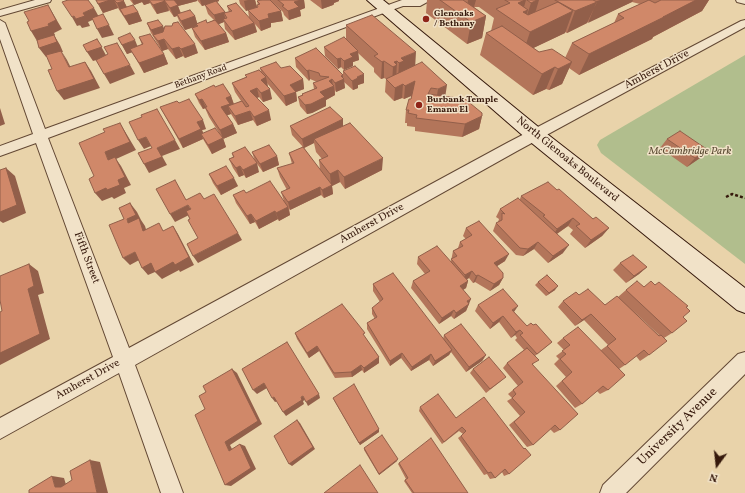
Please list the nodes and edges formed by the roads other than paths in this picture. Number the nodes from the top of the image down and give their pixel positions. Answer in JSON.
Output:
{"nodes":[{"id":1,"x":46,"y":0,"type":"edge"},
{"id":2,"x":426,"y":0,"type":"edge"},
{"id":3,"x":741,"y":0,"type":"edge"},
{"id":4,"x":402,"y":1,"type":"edge"},
{"id":5,"x":745,"y":1,"type":"edge"},
{"id":6,"x":379,"y":4,"type":"edge"},
{"id":7,"x":0,"y":13,"type":"edge"},
{"id":8,"x":0,"y":23,"type":"edge"},
{"id":9,"x":745,"y":23,"type":"edge"},
{"id":10,"x":535,"y":135,"type":"junction"},
{"id":11,"x":40,"y":136,"type":"junction"},
{"id":12,"x":0,"y":152,"type":"edge"},
{"id":13,"x":745,"y":302,"type":"edge"},
{"id":14,"x":124,"y":360,"type":"junction"},
{"id":15,"x":745,"y":361,"type":"edge"},
{"id":16,"x":0,"y":429,"type":"edge"},
{"id":17,"x":172,"y":493,"type":"edge"},
{"id":18,"x":610,"y":493,"type":"edge"}],
"edges":[{"from":1,"to":7,"type":"street"},
{"from":2,"to":4,"type":"street","name":"Bethany Road"},
{"from":3,"to":5,"type":"street"},
{"from":4,"to":6,"type":"street","name":"Bethany Road"},
{"from":6,"to":10,"type":"main road","name":"North Glenoaks Boulevard"},
{"from":6,"to":11,"type":"street","name":"Bethany Road"},
{"from":8,"to":11,"type":"street","name":"Fifth Street"},
{"from":9,"to":10,"type":"street","name":"Amherst Drive"},
{"from":10,"to":13,"type":"main road","name":"North Glenoaks Boulevard"},
{"from":10,"to":14,"type":"street","name":"Amherst Drive"},
{"from":11,"to":12,"type":"street","name":"Bethany Road"},
{"from":11,"to":14,"type":"street","name":"Fifth Street"},
{"from":14,"to":16,"type":"street","name":"Amherst Drive"},
{"from":14,"to":17,"type":"street","name":"Fifth Street"},
{"from":15,"to":18,"type":"street","name":"University Avenue"}]}
